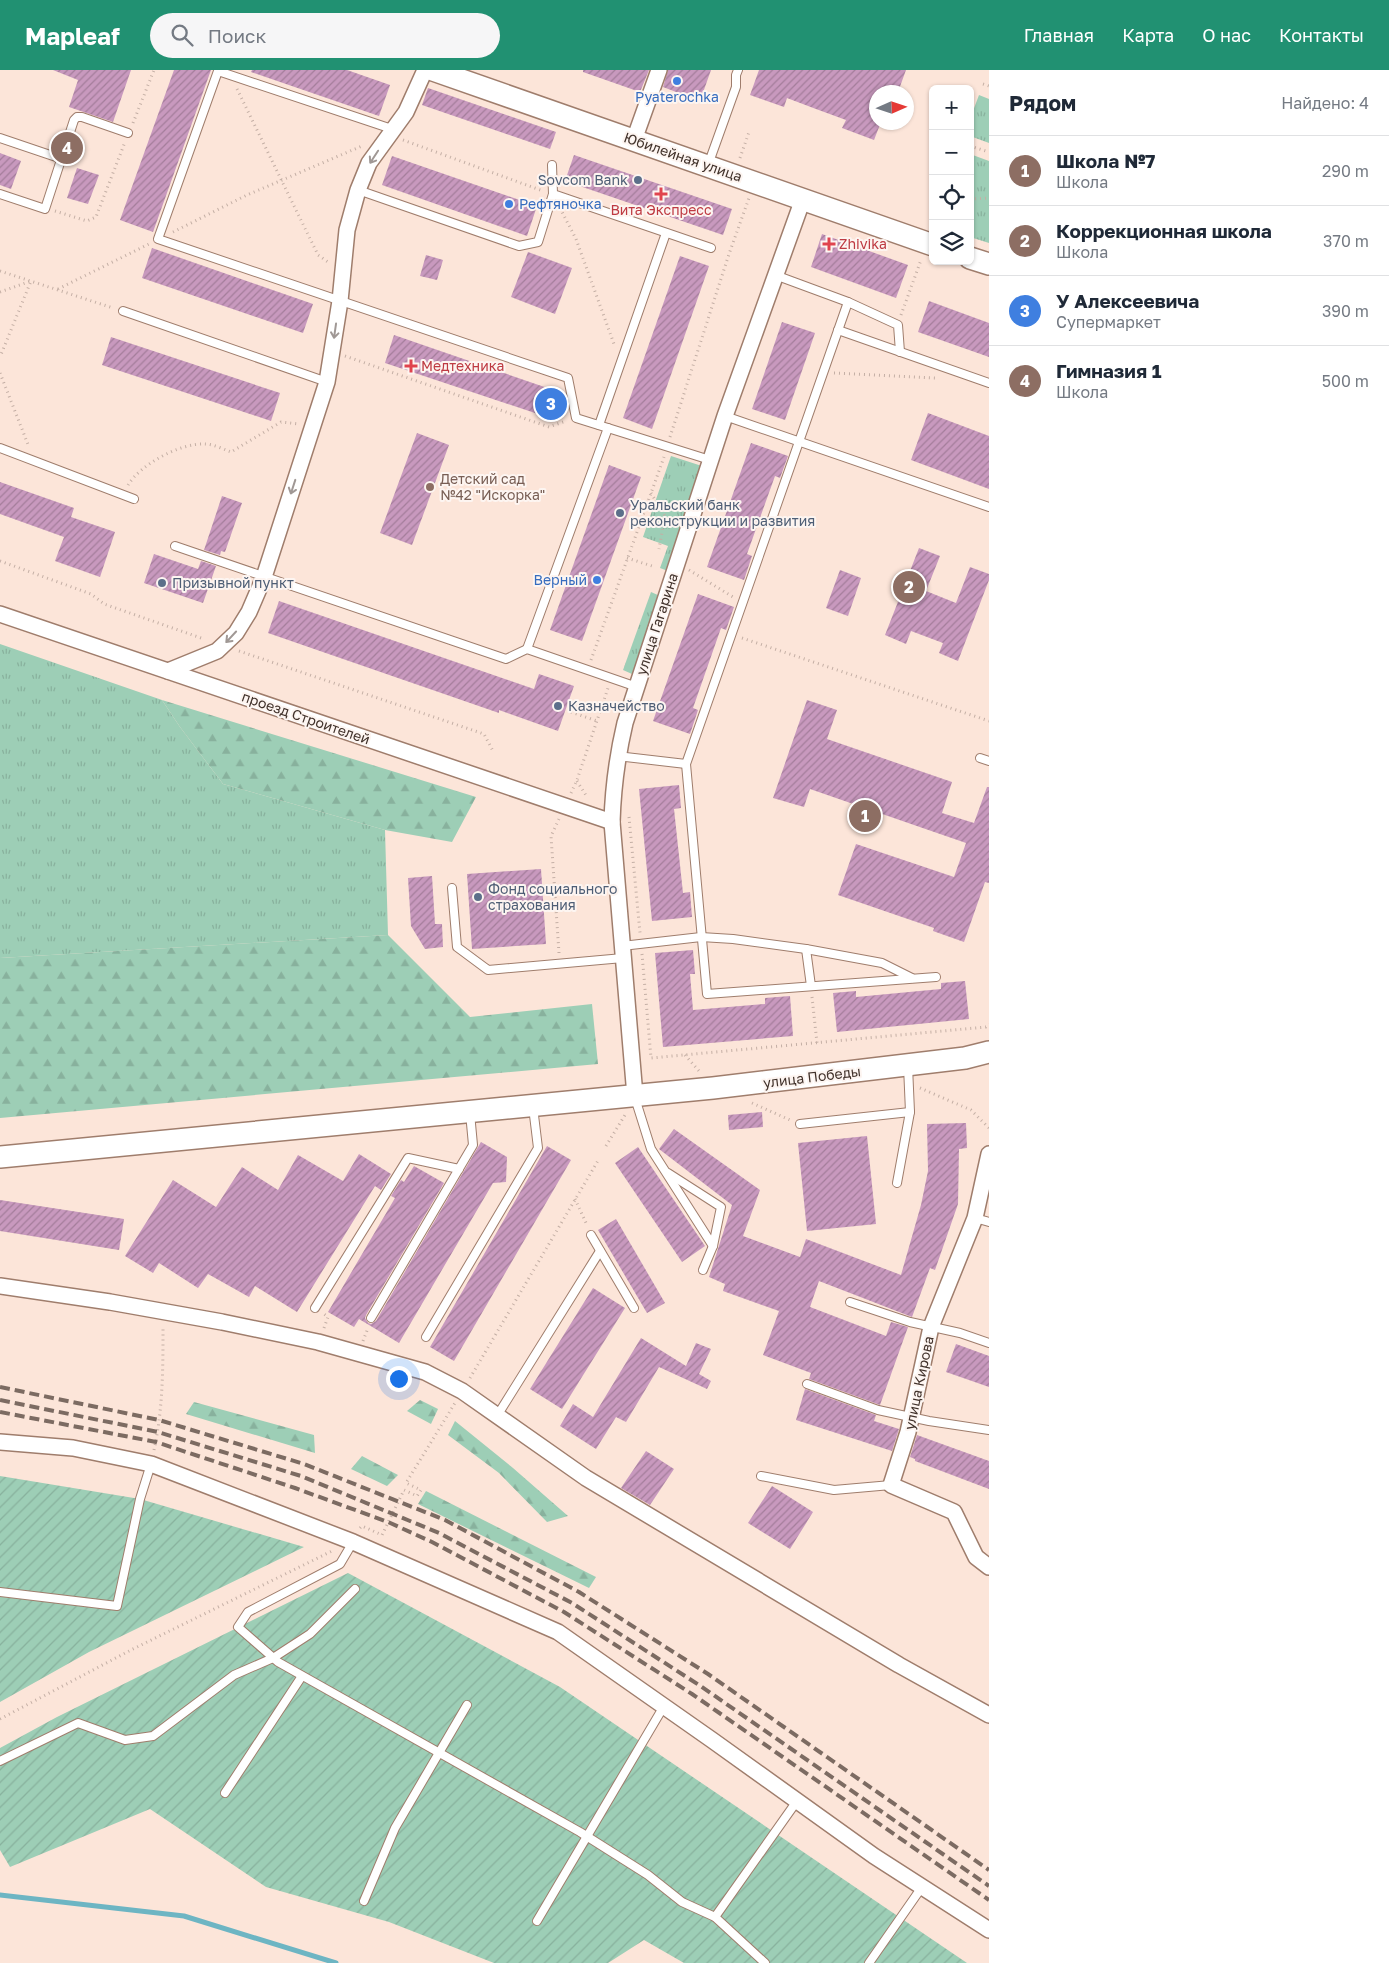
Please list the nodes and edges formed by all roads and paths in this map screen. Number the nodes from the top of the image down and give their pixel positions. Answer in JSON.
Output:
{"nodes":[{"id":1,"x":154,"y":70,"type":"edge"},
{"id":2,"x":425,"y":70,"type":"edge"},
{"id":3,"x":433,"y":70,"type":"edge"},
{"id":4,"x":659,"y":70,"type":"edge"},
{"id":5,"x":738,"y":70,"type":"edge"},
{"id":6,"x":230,"y":75,"type":"junction"},
{"id":7,"x":983,"y":84,"type":"dead end"},
{"id":8,"x":989,"y":86,"type":"edge"},
{"id":9,"x":390,"y":132,"type":"junction"},
{"id":10,"x":128,"y":133,"type":"junction"},
{"id":11,"x":0,"y":138,"type":"edge"},
{"id":12,"x":634,"y":140,"type":"junction"},
{"id":13,"x":974,"y":147,"type":"edge"},
{"id":14,"x":989,"y":152,"type":"edge"},
{"id":15,"x":62,"y":160,"type":"junction"},
{"id":16,"x":552,"y":165,"type":"dead end"},
{"id":17,"x":708,"y":166,"type":"junction"},
{"id":18,"x":281,"y":180,"type":"junction"},
{"id":19,"x":358,"y":190,"type":"junction"},
{"id":20,"x":0,"y":194,"type":"edge"},
{"id":21,"x":553,"y":194,"type":"junction"},
{"id":22,"x":989,"y":198,"type":"edge"},
{"id":23,"x":803,"y":199,"type":"junction"},
{"id":24,"x":974,"y":199,"type":"edge"},
{"id":25,"x":45,"y":209,"type":"junction"},
{"id":26,"x":666,"y":233,"type":"junction"},
{"id":27,"x":158,"y":239,"type":"junction"},
{"id":28,"x":711,"y":248,"type":"dead end"},
{"id":29,"x":927,"y":252,"type":"edge"},
{"id":30,"x":974,"y":259,"type":"edge"},
{"id":31,"x":989,"y":264,"type":"edge"},
{"id":32,"x":0,"y":271,"type":"edge"},
{"id":33,"x":342,"y":272,"type":"junction"},
{"id":34,"x":775,"y":275,"type":"junction"},
{"id":35,"x":31,"y":282,"type":"junction"},
{"id":36,"x":58,"y":289,"type":"junction"},
{"id":37,"x":0,"y":292,"type":"edge"},
{"id":38,"x":340,"y":301,"type":"junction"},
{"id":39,"x":848,"y":302,"type":"junction"},
{"id":40,"x":123,"y":312,"type":"joint"},
{"id":41,"x":898,"y":326,"type":"junction"},
{"id":42,"x":838,"y":330,"type":"junction"},
{"id":43,"x":333,"y":352,"type":"junction"},
{"id":44,"x":900,"y":352,"type":"junction"},
{"id":45,"x":0,"y":357,"type":"edge"},
{"id":46,"x":621,"y":362,"type":"junction"},
{"id":47,"x":824,"y":372,"type":"junction"},
{"id":48,"x":0,"y":373,"type":"edge"},
{"id":49,"x":941,"y":378,"type":"dead end"},
{"id":50,"x":326,"y":382,"type":"junction"},
{"id":51,"x":989,"y":383,"type":"edge"},
{"id":52,"x":725,"y":416,"type":"junction"},
{"id":53,"x":576,"y":418,"type":"junction"},
{"id":54,"x":599,"y":425,"type":"junction"},
{"id":55,"x":311,"y":428,"type":"junction"},
{"id":56,"x":608,"y":428,"type":"junction"},
{"id":57,"x":799,"y":442,"type":"junction"},
{"id":58,"x":0,"y":448,"type":"edge"},
{"id":59,"x":30,"y":459,"type":"junction"},
{"id":60,"x":710,"y":460,"type":"junction"},
{"id":61,"x":651,"y":493,"type":"dead end"},
{"id":62,"x":123,"y":494,"type":"junction"},
{"id":63,"x":134,"y":499,"type":"dead end"},
{"id":64,"x":989,"y":507,"type":"edge"},
{"id":65,"x":175,"y":546,"type":"dead end"},
{"id":66,"x":658,"y":549,"type":"dead end"},
{"id":67,"x":627,"y":558,"type":"dead end"},
{"id":68,"x":0,"y":561,"type":"edge"},
{"id":69,"x":692,"y":561,"type":"dead end"},
{"id":70,"x":652,"y":566,"type":"dead end"},
{"id":71,"x":688,"y":570,"type":"junction"},
{"id":72,"x":264,"y":577,"type":"junction"},
{"id":73,"x":686,"y":577,"type":"dead end"},
{"id":74,"x":742,"y":603,"type":"junction"},
{"id":75,"x":0,"y":614,"type":"edge"},
{"id":76,"x":732,"y":634,"type":"junction"},
{"id":77,"x":223,"y":645,"type":"junction"},
{"id":78,"x":527,"y":649,"type":"junction"},
{"id":79,"x":168,"y":671,"type":"junction"},
{"id":80,"x":637,"y":687,"type":"junction"},
{"id":81,"x":571,"y":712,"type":"dead end"},
{"id":82,"x":597,"y":720,"type":"dead end"},
{"id":83,"x":989,"y":721,"type":"edge"},
{"id":84,"x":493,"y":751,"type":"dead end"},
{"id":85,"x":617,"y":756,"type":"junction"},
{"id":86,"x":980,"y":758,"type":"dead end"},
{"id":87,"x":989,"y":761,"type":"edge"},
{"id":88,"x":686,"y":764,"type":"junction"},
{"id":89,"x":629,"y":816,"type":"dead end"},
{"id":90,"x":612,"y":822,"type":"junction"},
{"id":91,"x":452,"y":888,"type":"dead end"},
{"id":92,"x":701,"y":937,"type":"junction"},
{"id":93,"x":641,"y":944,"type":"junction"},
{"id":94,"x":806,"y":949,"type":"junction"},
{"id":95,"x":623,"y":952,"type":"junction"},
{"id":96,"x":936,"y":977,"type":"dead end"},
{"id":97,"x":914,"y":979,"type":"junction"},
{"id":98,"x":811,"y":986,"type":"junction"},
{"id":99,"x":989,"y":1024,"type":"edge"},
{"id":100,"x":816,"y":1043,"type":"junction"},
{"id":101,"x":989,"y":1052,"type":"edge"},
{"id":102,"x":908,"y":1074,"type":"junction"},
{"id":103,"x":631,"y":1103,"type":"junction"},
{"id":104,"x":533,"y":1106,"type":"junction"},
{"id":105,"x":470,"y":1112,"type":"junction"},
{"id":106,"x":910,"y":1112,"type":"junction"},
{"id":107,"x":800,"y":1124,"type":"dead end"},
{"id":108,"x":989,"y":1128,"type":"edge"},
{"id":109,"x":606,"y":1146,"type":"dead end"},
{"id":110,"x":989,"y":1154,"type":"edge"},
{"id":111,"x":0,"y":1157,"type":"edge"},
{"id":112,"x":599,"y":1158,"type":"dead end"},
{"id":113,"x":459,"y":1169,"type":"junction"},
{"id":114,"x":664,"y":1170,"type":"junction"},
{"id":115,"x":896,"y":1183,"type":"dead end"},
{"id":116,"x":575,"y":1199,"type":"junction"},
{"id":117,"x":982,"y":1220,"type":"edge"},
{"id":118,"x":591,"y":1235,"type":"joint"},
{"id":119,"x":713,"y":1246,"type":"junction"},
{"id":120,"x":600,"y":1250,"type":"junction"},
{"id":121,"x":703,"y":1270,"type":"dead end"},
{"id":122,"x":0,"y":1286,"type":"edge"},
{"id":123,"x":850,"y":1302,"type":"dead end"},
{"id":124,"x":315,"y":1308,"type":"joint"},
{"id":125,"x":634,"y":1308,"type":"dead end"},
{"id":126,"x":162,"y":1311,"type":"junction"},
{"id":127,"x":371,"y":1318,"type":"joint"},
{"id":128,"x":931,"y":1327,"type":"junction"},
{"id":129,"x":426,"y":1336,"type":"dead end"},
{"id":130,"x":318,"y":1342,"type":"junction"},
{"id":131,"x":989,"y":1343,"type":"edge"},
{"id":132,"x":359,"y":1353,"type":"junction"},
{"id":133,"x":807,"y":1384,"type":"dead end"},
{"id":134,"x":462,"y":1392,"type":"junction"},
{"id":135,"x":497,"y":1416,"type":"junction"},
{"id":136,"x":912,"y":1417,"type":"junction"},
{"id":137,"x":989,"y":1430,"type":"edge"},
{"id":138,"x":0,"y":1442,"type":"edge"},
{"id":139,"x":151,"y":1464,"type":"junction"},
{"id":140,"x":761,"y":1476,"type":"dead end"},
{"id":141,"x":891,"y":1485,"type":"junction"},
{"id":142,"x":355,"y":1537,"type":"junction"},
{"id":143,"x":989,"y":1567,"type":"edge"},
{"id":144,"x":355,"y":1589,"type":"dead end"},
{"id":145,"x":0,"y":1592,"type":"edge"},
{"id":146,"x":273,"y":1658,"type":"junction"},
{"id":147,"x":302,"y":1676,"type":"junction"},
{"id":148,"x":467,"y":1705,"type":"dead end"},
{"id":149,"x":664,"y":1706,"type":"junction"},
{"id":150,"x":989,"y":1715,"type":"edge"},
{"id":151,"x":0,"y":1719,"type":"edge"},
{"id":152,"x":439,"y":1753,"type":"junction"},
{"id":153,"x":0,"y":1761,"type":"edge"},
{"id":154,"x":225,"y":1794,"type":"dead end"},
{"id":155,"x":797,"y":1801,"type":"junction"},
{"id":156,"x":587,"y":1836,"type":"junction"},
{"id":157,"x":922,"y":1887,"type":"junction"},
{"id":158,"x":364,"y":1901,"type":"dead end"},
{"id":159,"x":715,"y":1916,"type":"junction"},
{"id":160,"x":537,"y":1921,"type":"dead end"},
{"id":161,"x":989,"y":1930,"type":"edge"},
{"id":162,"x":765,"y":1963,"type":"edge"},
{"id":163,"x":869,"y":1963,"type":"edge"}],
"edges":[{"from":1,"to":10,"type":"path"},
{"from":2,"to":9,"type":"street"},
{"from":3,"to":12,"type":"street","name":"Юбилейная улица"},
{"from":4,"to":12,"type":"street"},
{"from":5,"to":17,"type":"lane"},
{"from":6,"to":9,"type":"lane"},
{"from":6,"to":18,"type":"path"},
{"from":6,"to":27,"type":"lane"},
{"from":7,"to":8,"type":"path"},
{"from":9,"to":18,"type":"path"},
{"from":9,"to":19,"type":"street","one_way":true},
{"from":9,"to":21,"type":"path"},
{"from":10,"to":15,"type":"lane"},
{"from":10,"to":25,"type":"path"},
{"from":11,"to":15,"type":"lane"},
{"from":12,"to":17,"type":"street","name":"Юбилейная улица"},
{"from":13,"to":14,"type":"path"},
{"from":15,"to":25,"type":"lane"},
{"from":16,"to":21,"type":"lane"},
{"from":17,"to":23,"type":"street","name":"Юбилейная улица"},
{"from":18,"to":27,"type":"path"},
{"from":18,"to":33,"type":"path"},
{"from":19,"to":21,"type":"lane"},
{"from":19,"to":33,"type":"street"},
{"from":20,"to":25,"type":"lane"},
{"from":21,"to":26,"type":"lane"},
{"from":21,"to":46,"type":"path"},
{"from":22,"to":24,"type":"path"},
{"from":23,"to":29,"type":"street","name":"Юбилейная улица"},
{"from":23,"to":34,"type":"street","name":"улица Гагарина"},
{"from":26,"to":28,"type":"lane"},
{"from":26,"to":46,"type":"lane"},
{"from":27,"to":36,"type":"path"},
{"from":27,"to":38,"type":"lane"},
{"from":29,"to":41,"type":"path"},
{"from":30,"to":31,"type":"street"},
{"from":32,"to":35,"type":"path"},
{"from":33,"to":38,"type":"street"},
{"from":34,"to":39,"type":"lane"},
{"from":34,"to":52,"type":"street","name":"улица Гагарина"},
{"from":35,"to":36,"type":"path"},
{"from":35,"to":37,"type":"path"},
{"from":35,"to":45,"type":"path"},
{"from":36,"to":40,"type":"path"},
{"from":38,"to":43,"type":"street","one_way":true},
{"from":38,"to":53,"type":"lane"},
{"from":39,"to":41,"type":"lane"},
{"from":39,"to":42,"type":"lane"},
{"from":40,"to":50,"type":"lane"},
{"from":41,"to":44,"type":"lane"},
{"from":42,"to":44,"type":"lane"},
{"from":42,"to":47,"type":"lane"},
{"from":43,"to":50,"type":"street"},
{"from":43,"to":53,"type":"path"},
{"from":44,"to":51,"type":"lane"},
{"from":46,"to":54,"type":"lane"},
{"from":47,"to":49,"type":"path"},
{"from":47,"to":57,"type":"lane"},
{"from":48,"to":59,"type":"path"},
{"from":50,"to":55,"type":"street"},
{"from":52,"to":57,"type":"lane"},
{"from":52,"to":60,"type":"street","name":"улица Гагарина"},
{"from":53,"to":54,"type":"lane"},
{"from":54,"to":56,"type":"lane"},
{"from":55,"to":62,"type":"path"},
{"from":55,"to":72,"type":"street","one_way":true},
{"from":56,"to":60,"type":"lane"},
{"from":56,"to":78,"type":"lane"},
{"from":57,"to":64,"type":"lane"},
{"from":57,"to":74,"type":"lane"},
{"from":58,"to":59,"type":"lane"},
{"from":59,"to":62,"type":"lane"},
{"from":60,"to":80,"type":"street","name":"улица Гагарина"},
{"from":61,"to":66,"type":"path"},
{"from":62,"to":63,"type":"lane"},
{"from":65,"to":72,"type":"lane"},
{"from":67,"to":70,"type":"path"},
{"from":68,"to":77,"type":"path"},
{"from":69,"to":71,"type":"path"},
{"from":71,"to":73,"type":"path"},
{"from":71,"to":74,"type":"path"},
{"from":72,"to":77,"type":"street","one_way":true},
{"from":72,"to":78,"type":"lane"},
{"from":74,"to":76,"type":"lane"},
{"from":75,"to":79,"type":"street","name":"проезд Строителей"},
{"from":76,"to":83,"type":"path"},
{"from":76,"to":88,"type":"lane"},
{"from":77,"to":79,"type":"street"},
{"from":77,"to":84,"type":"path"},
{"from":78,"to":80,"type":"lane"},
{"from":79,"to":90,"type":"street","name":"проезд Строителей"},
{"from":80,"to":85,"type":"street","name":"улица Гагарина"},
{"from":81,"to":82,"type":"path"},
{"from":85,"to":88,"type":"lane"},
{"from":85,"to":90,"type":"street","name":"улица Гагарина"},
{"from":86,"to":87,"type":"lane"},
{"from":88,"to":92,"type":"lane"},
{"from":89,"to":93,"type":"path"},
{"from":90,"to":95,"type":"street","name":"улица Гагарина"},
{"from":91,"to":95,"type":"lane"},
{"from":92,"to":93,"type":"lane"},
{"from":92,"to":94,"type":"lane"},
{"from":92,"to":98,"type":"lane"},
{"from":93,"to":95,"type":"lane"},
{"from":93,"to":100,"type":"path"},
{"from":94,"to":97,"type":"lane"},
{"from":94,"to":98,"type":"lane"},
{"from":95,"to":103,"type":"street","name":"улица Гагарина"},
{"from":96,"to":97,"type":"lane"},
{"from":97,"to":98,"type":"lane"},
{"from":98,"to":100,"type":"path"},
{"from":99,"to":100,"type":"path"},
{"from":101,"to":102,"type":"street","name":"улица Победы"},
{"from":102,"to":103,"type":"street","name":"улица Победы"},
{"from":102,"to":106,"type":"lane"},
{"from":102,"to":108,"type":"path"},
{"from":103,"to":104,"type":"street","name":"улица Победы"},
{"from":103,"to":109,"type":"path"},
{"from":103,"to":114,"type":"lane"},
{"from":104,"to":105,"type":"street","name":"улица Победы"},
{"from":104,"to":129,"type":"lane"},
{"from":105,"to":111,"type":"street","name":"улица Победы"},
{"from":105,"to":113,"type":"lane"},
{"from":106,"to":107,"type":"lane"},
{"from":106,"to":115,"type":"lane"},
{"from":110,"to":117,"type":"street","name":"улица Кирова"},
{"from":112,"to":116,"type":"path"},
{"from":113,"to":124,"type":"lane"},
{"from":113,"to":127,"type":"lane"},
{"from":114,"to":119,"type":"lane"},
{"from":114,"to":119,"type":"lane"},
{"from":116,"to":118,"type":"path"},
{"from":116,"to":134,"type":"path"},
{"from":117,"to":128,"type":"street","name":"улица Кирова"},
{"from":118,"to":120,"type":"lane"},
{"from":119,"to":121,"type":"lane"},
{"from":120,"to":125,"type":"lane"},
{"from":120,"to":135,"type":"lane"},
{"from":122,"to":126,"type":"street"},
{"from":123,"to":128,"type":"lane"},
{"from":124,"to":130,"type":"path"},
{"from":126,"to":130,"type":"street"},
{"from":126,"to":139,"type":"path"},
{"from":127,"to":132,"type":"path"},
{"from":128,"to":131,"type":"lane"},
{"from":128,"to":136,"type":"street","name":"улица Кирова"},
{"from":130,"to":132,"type":"street"},
{"from":132,"to":134,"type":"street"},
{"from":133,"to":136,"type":"lane"},
{"from":134,"to":135,"type":"street"},
{"from":134,"to":142,"type":"path"},
{"from":135,"to":150,"type":"street"},
{"from":136,"to":137,"type":"lane"},
{"from":136,"to":141,"type":"street","name":"улица Кирова"},
{"from":138,"to":139,"type":"street"},
{"from":139,"to":142,"type":"street"},
{"from":139,"to":145,"type":"lane"},
{"from":140,"to":141,"type":"lane"},
{"from":141,"to":143,"type":"street"},
{"from":142,"to":146,"type":"lane"},
{"from":142,"to":149,"type":"street"},
{"from":142,"to":151,"type":"path"},
{"from":144,"to":146,"type":"lane"},
{"from":146,"to":147,"type":"lane"},
{"from":146,"to":153,"type":"lane"},
{"from":147,"to":152,"type":"lane"},
{"from":147,"to":154,"type":"lane"},
{"from":148,"to":152,"type":"lane"},
{"from":149,"to":155,"type":"street"},
{"from":149,"to":156,"type":"lane"},
{"from":152,"to":156,"type":"lane"},
{"from":152,"to":158,"type":"lane"},
{"from":155,"to":157,"type":"street"},
{"from":155,"to":159,"type":"lane"},
{"from":156,"to":159,"type":"lane"},
{"from":156,"to":160,"type":"lane"},
{"from":157,"to":161,"type":"street"},
{"from":157,"to":163,"type":"lane"},
{"from":159,"to":162,"type":"lane"}]}
